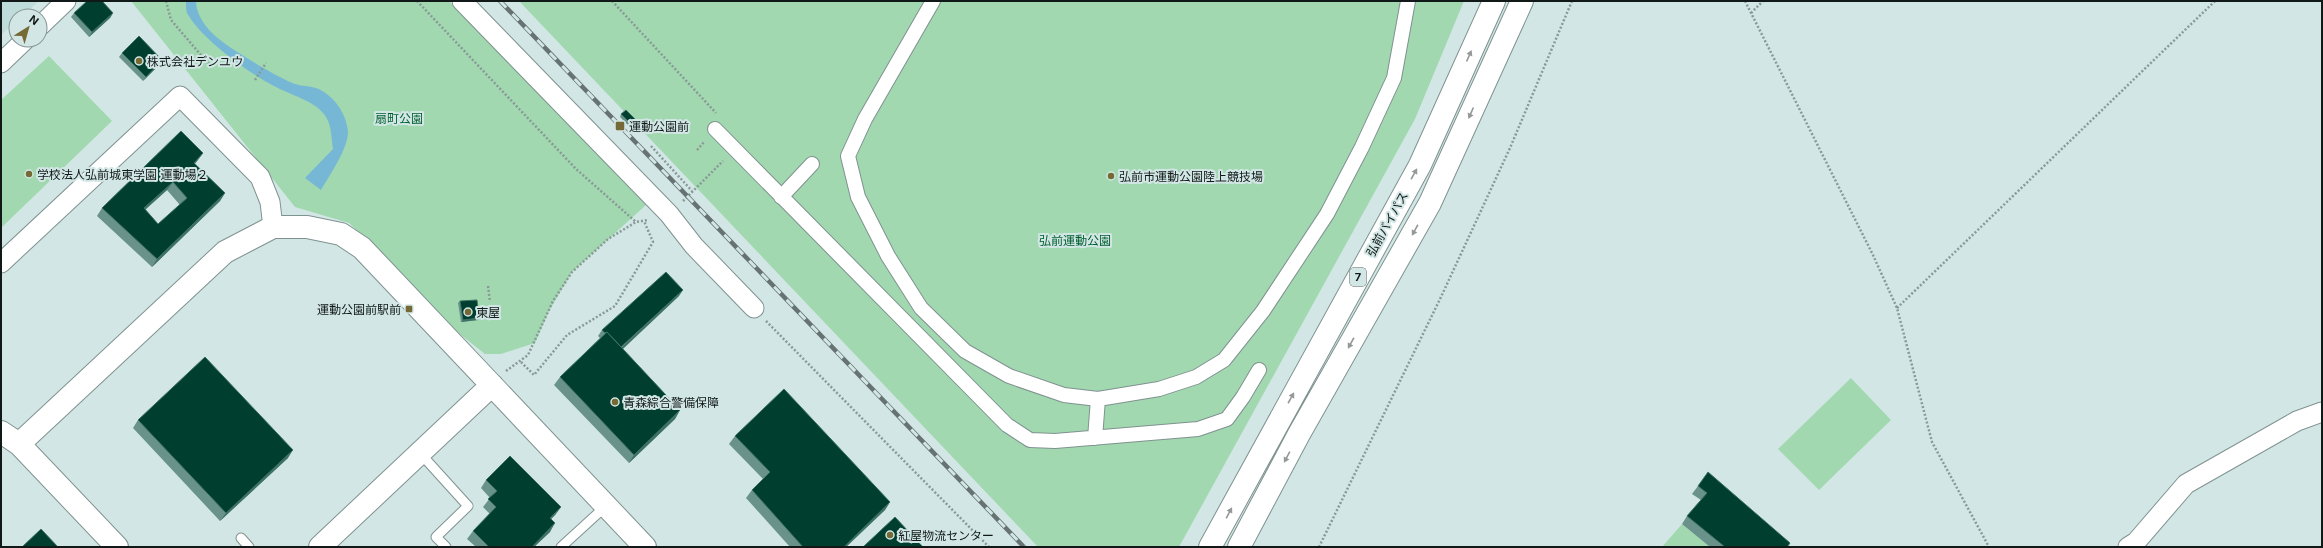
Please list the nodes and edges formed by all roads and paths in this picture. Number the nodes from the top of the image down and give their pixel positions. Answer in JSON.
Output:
{"nodes":[{"id":1,"x":66,"y":1,"type":"edge"},
{"id":2,"x":166,"y":1,"type":"edge"},
{"id":3,"x":417,"y":1,"type":"edge"},
{"id":4,"x":462,"y":1,"type":"edge"},
{"id":5,"x":612,"y":1,"type":"edge"},
{"id":6,"x":933,"y":1,"type":"edge"},
{"id":7,"x":1408,"y":1,"type":"edge"},
{"id":8,"x":1494,"y":1,"type":"edge"},
{"id":9,"x":1522,"y":1,"type":"edge"},
{"id":10,"x":1572,"y":1,"type":"edge"},
{"id":11,"x":1745,"y":1,"type":"edge"},
{"id":12,"x":1763,"y":1,"type":"edge"},
{"id":13,"x":2215,"y":1,"type":"edge"},
{"id":14,"x":1751,"y":13,"type":"junction"},
{"id":15,"x":48,"y":18,"type":"edge"},
{"id":16,"x":17,"y":48,"type":"edge"},
{"id":17,"x":1,"y":63,"type":"edge"},
{"id":18,"x":266,"y":63,"type":"dead end"},
{"id":19,"x":212,"y":68,"type":"dead end"},
{"id":20,"x":256,"y":80,"type":"dead end"},
{"id":21,"x":718,"y":115,"type":"dead end"},
{"id":22,"x":716,"y":129,"type":"dead end"},
{"id":23,"x":651,"y":146,"type":"dead end"},
{"id":24,"x":735,"y":150,"type":"junction"},
{"id":25,"x":812,"y":164,"type":"dead end"},
{"id":26,"x":693,"y":191,"type":"junction"},
{"id":27,"x":781,"y":197,"type":"junction"},
{"id":28,"x":674,"y":210,"type":"junction"},
{"id":29,"x":644,"y":221,"type":"junction"},
{"id":30,"x":636,"y":222,"type":"junction"},
{"id":31,"x":273,"y":227,"type":"junction"},
{"id":32,"x":1,"y":263,"type":"edge"},
{"id":33,"x":488,"y":286,"type":"dead end"},
{"id":34,"x":490,"y":302,"type":"dead end"},
{"id":35,"x":754,"y":308,"type":"joint"},
{"id":36,"x":1897,"y":308,"type":"junction"},
{"id":37,"x":521,"y":362,"type":"junction"},
{"id":38,"x":1259,"y":370,"type":"dead end"},
{"id":39,"x":492,"y":386,"type":"junction"},
{"id":40,"x":1098,"y":399,"type":"junction"},
{"id":41,"x":2322,"y":412,"type":"edge"},
{"id":42,"x":10,"y":438,"type":"edge"},
{"id":43,"x":1095,"y":438,"type":"junction"},
{"id":44,"x":420,"y":454,"type":"junction"},
{"id":45,"x":606,"y":506,"type":"junction"},
{"id":46,"x":241,"y":538,"type":"dead end"},
{"id":47,"x":117,"y":547,"type":"edge"},
{"id":48,"x":249,"y":547,"type":"edge"},
{"id":49,"x":320,"y":547,"type":"edge"},
{"id":50,"x":446,"y":547,"type":"edge"},
{"id":51,"x":561,"y":547,"type":"edge"},
{"id":52,"x":645,"y":547,"type":"edge"},
{"id":53,"x":989,"y":547,"type":"edge"},
{"id":54,"x":1210,"y":547,"type":"edge"},
{"id":55,"x":1239,"y":547,"type":"edge"},
{"id":56,"x":1319,"y":547,"type":"edge"},
{"id":57,"x":1989,"y":547,"type":"edge"},
{"id":58,"x":2128,"y":547,"type":"edge"}],
"edges":[{"from":1,"to":15,"type":"street"},
{"from":2,"to":19,"type":"path"},
{"from":3,"to":30,"type":"path"},
{"from":4,"to":28,"type":"street"},
{"from":5,"to":21,"type":"path"},
{"from":6,"to":40,"type":"street"},
{"from":7,"to":40,"type":"street"},
{"from":54,"to":8,"type":"main road","name":"弘前バイパス","number":"7","one_way":true},
{"from":9,"to":55,"type":"main road","number":"7","one_way":true},
{"from":10,"to":56,"type":"path"},
{"from":11,"to":14,"type":"path"},
{"from":12,"to":14,"type":"path"},
{"from":13,"to":36,"type":"path"},
{"from":14,"to":36,"type":"path"},
{"from":16,"to":17,"type":"street"},
{"from":18,"to":20,"type":"path"},
{"from":22,"to":24,"type":"street"},
{"from":23,"to":26,"type":"path"},
{"from":24,"to":26,"type":"path"},
{"from":24,"to":27,"type":"street"},
{"from":25,"to":27,"type":"street"},
{"from":26,"to":28,"type":"path"},
{"from":27,"to":43,"type":"street"},
{"from":28,"to":29,"type":"path"},
{"from":28,"to":35,"type":"street"},
{"from":29,"to":30,"type":"path"},
{"from":29,"to":37,"type":"path"},
{"from":30,"to":37,"type":"path"},
{"from":31,"to":32,"type":"street"},
{"from":31,"to":39,"type":"main road"},
{"from":31,"to":42,"type":"main road"},
{"from":33,"to":34,"type":"path"},
{"from":35,"to":53,"type":"path"},
{"from":36,"to":57,"type":"path"},
{"from":37,"to":39,"type":"path"},
{"from":38,"to":43,"type":"street"},
{"from":39,"to":44,"type":"main road"},
{"from":39,"to":45,"type":"main road"},
{"from":40,"to":43,"type":"street"},
{"from":41,"to":58,"type":"street"},
{"from":42,"to":47,"type":"main road"},
{"from":44,"to":49,"type":"main road"},
{"from":44,"to":50,"type":"lane"},
{"from":45,"to":51,"type":"lane"},
{"from":45,"to":52,"type":"main road"},
{"from":46,"to":48,"type":"lane"}]}
